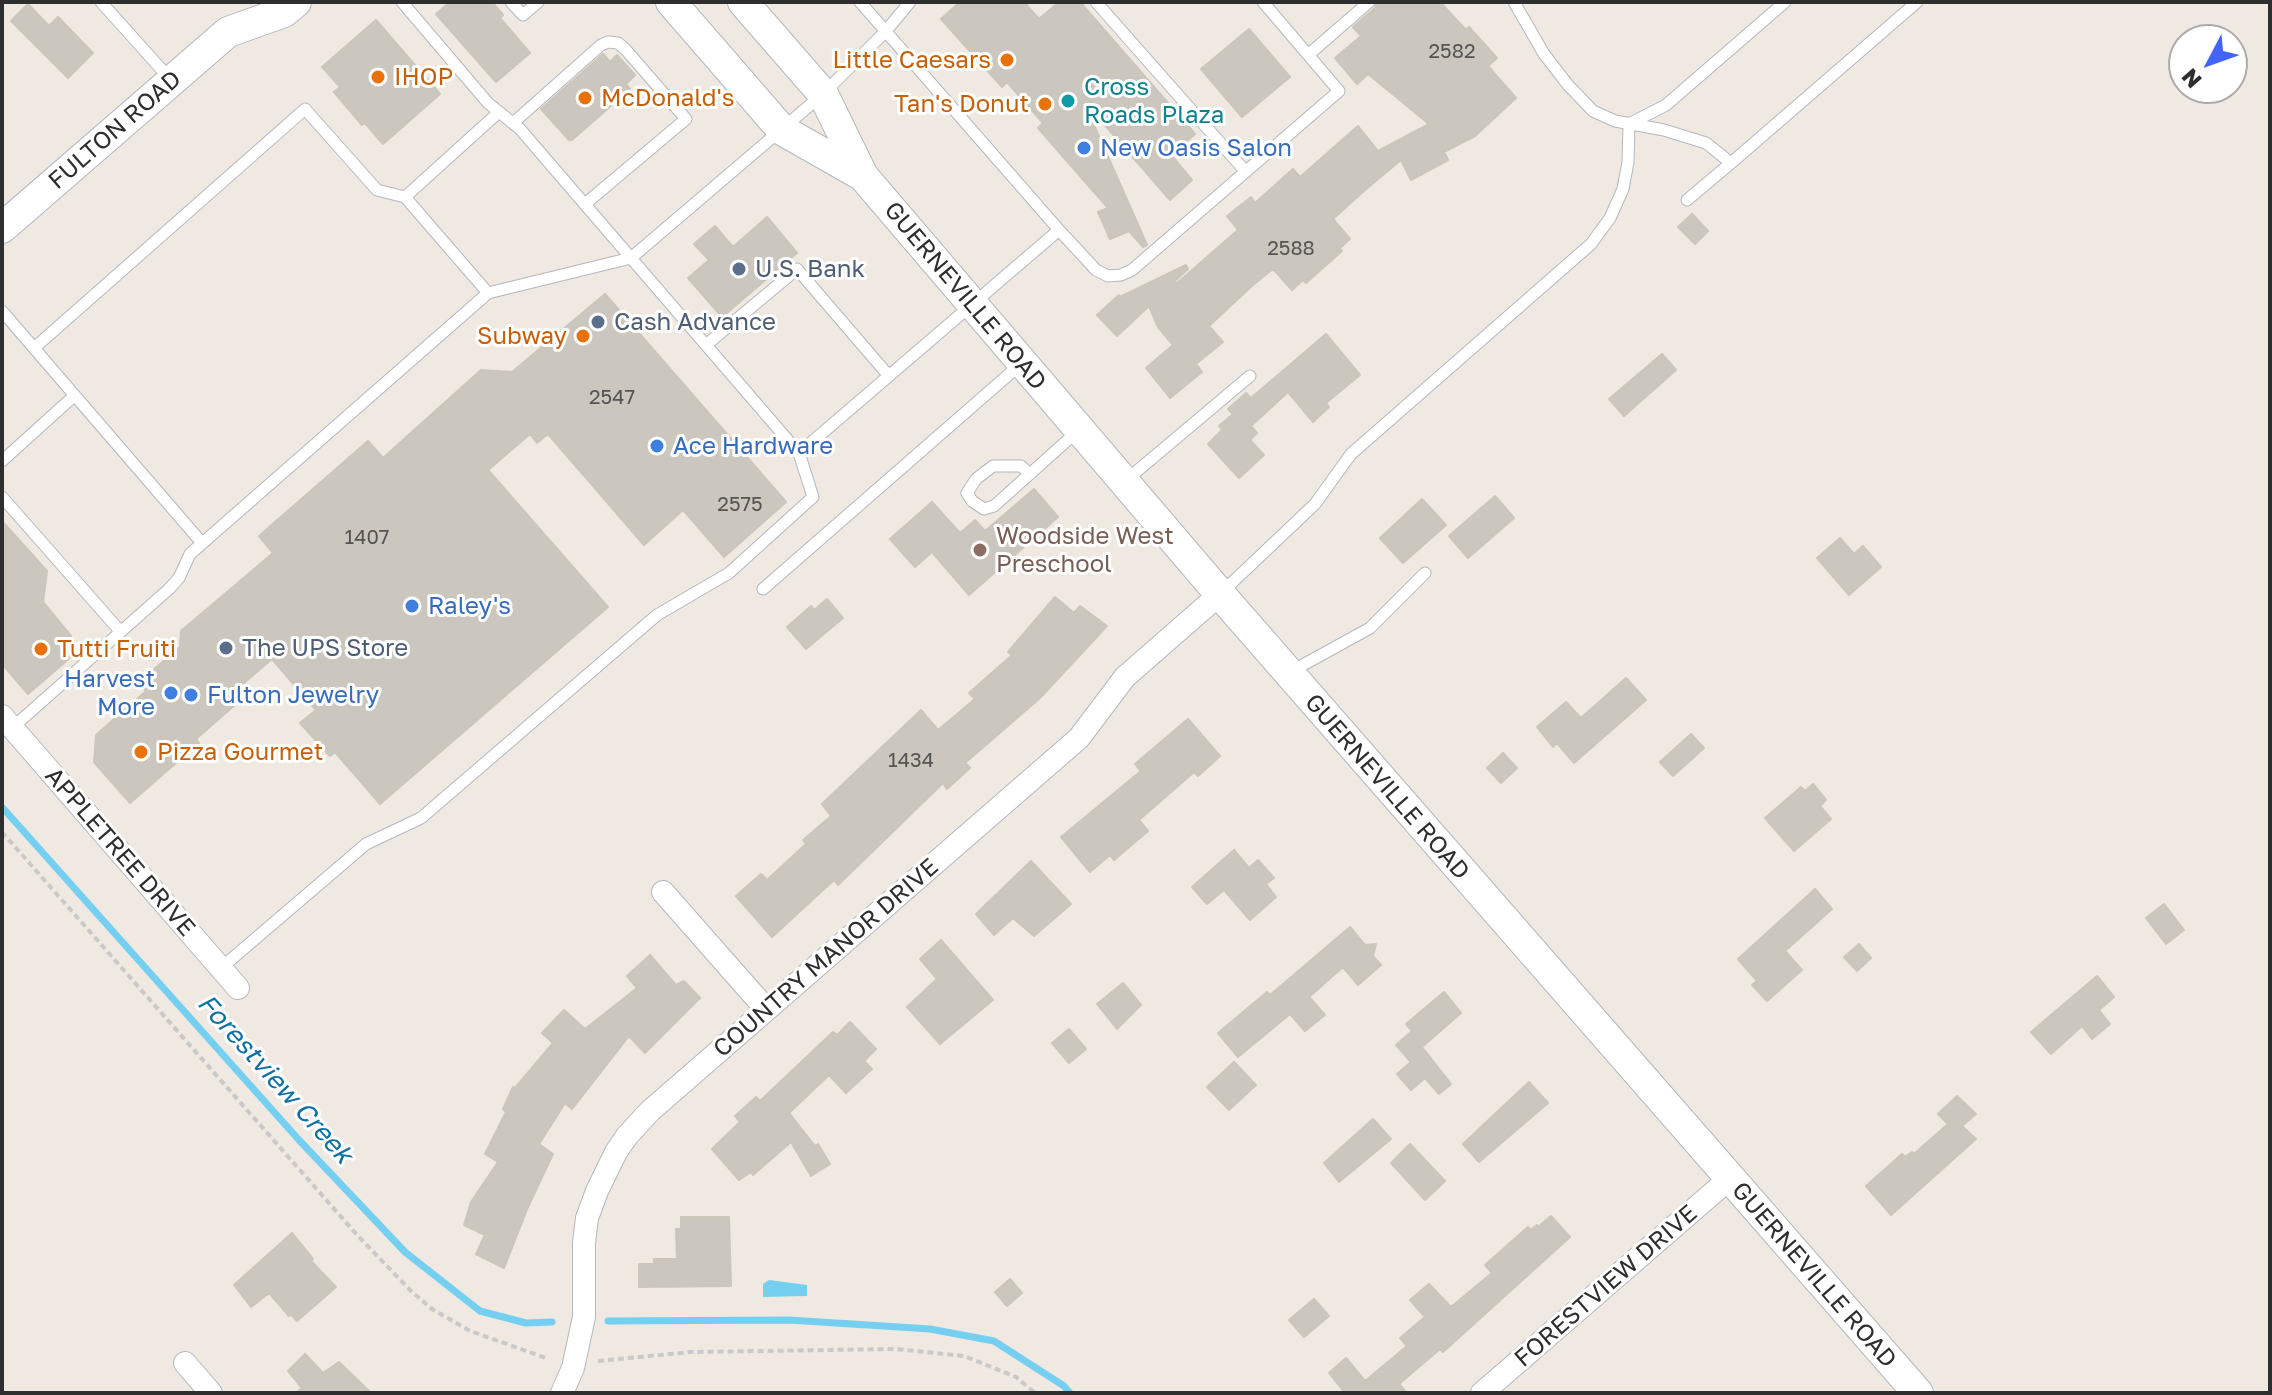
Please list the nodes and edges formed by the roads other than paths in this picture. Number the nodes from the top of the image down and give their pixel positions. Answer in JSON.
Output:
{"nodes":[{"id":1,"x":101,"y":2,"type":"edge"},
{"id":2,"x":242,"y":2,"type":"edge"},
{"id":3,"x":296,"y":2,"type":"edge"},
{"id":4,"x":402,"y":2,"type":"edge"},
{"id":5,"x":511,"y":2,"type":"edge"},
{"id":6,"x":538,"y":2,"type":"edge"},
{"id":7,"x":671,"y":2,"type":"edge"},
{"id":8,"x":743,"y":2,"type":"edge"},
{"id":9,"x":860,"y":2,"type":"edge"},
{"id":10,"x":910,"y":2,"type":"edge"},
{"id":11,"x":1096,"y":2,"type":"edge"},
{"id":12,"x":1263,"y":2,"type":"edge"},
{"id":13,"x":1369,"y":2,"type":"edge"},
{"id":14,"x":1514,"y":2,"type":"edge"},
{"id":15,"x":1785,"y":2,"type":"edge"},
{"id":16,"x":1917,"y":2,"type":"edge"},
{"id":17,"x":228,"y":32,"type":"junction"},
{"id":18,"x":885,"y":32,"type":"junction"},
{"id":19,"x":1308,"y":55,"type":"junction"},
{"id":20,"x":171,"y":80,"type":"junction"},
{"id":21,"x":823,"y":94,"type":"junction"},
{"id":22,"x":499,"y":112,"type":"junction"},
{"id":23,"x":513,"y":123,"type":"junction"},
{"id":24,"x":1629,"y":124,"type":"junction"},
{"id":25,"x":782,"y":130,"type":"junction"},
{"id":26,"x":1731,"y":163,"type":"junction"},
{"id":27,"x":1246,"y":172,"type":"junction"},
{"id":28,"x":863,"y":176,"type":"junction"},
{"id":29,"x":405,"y":197,"type":"junction"},
{"id":30,"x":1687,"y":200,"type":"dead end"},
{"id":31,"x":585,"y":204,"type":"junction"},
{"id":32,"x":2,"y":228,"type":"edge"},
{"id":33,"x":1059,"y":230,"type":"junction"},
{"id":34,"x":631,"y":258,"type":"junction"},
{"id":35,"x":488,"y":293,"type":"junction"},
{"id":36,"x":973,"y":305,"type":"junction"},
{"id":37,"x":2,"y":311,"type":"edge"},
{"id":38,"x":706,"y":345,"type":"junction"},
{"id":39,"x":34,"y":348,"type":"junction"},
{"id":40,"x":1022,"y":363,"type":"junction"},
{"id":41,"x":889,"y":376,"type":"junction"},
{"id":42,"x":1250,"y":376,"type":"dead end"},
{"id":43,"x":74,"y":396,"type":"junction"},
{"id":44,"x":1080,"y":430,"type":"junction"},
{"id":45,"x":799,"y":453,"type":"junction"},
{"id":46,"x":2,"y":461,"type":"edge"},
{"id":47,"x":1030,"y":474,"type":"junction"},
{"id":48,"x":1124,"y":482,"type":"junction"},
{"id":49,"x":2,"y":497,"type":"edge"},
{"id":50,"x":202,"y":543,"type":"junction"},
{"id":51,"x":1425,"y":573,"type":"dead end"},
{"id":52,"x":763,"y":589,"type":"dead end"},
{"id":53,"x":1220,"y":594,"type":"junction"},
{"id":54,"x":120,"y":631,"type":"junction"},
{"id":55,"x":1288,"y":673,"type":"junction"},
{"id":56,"x":7,"y":722,"type":"edge"},
{"id":57,"x":663,"y":892,"type":"dead end"},
{"id":58,"x":221,"y":968,"type":"junction"},
{"id":59,"x":238,"y":988,"type":"dead end"},
{"id":60,"x":766,"y":1009,"type":"junction"},
{"id":61,"x":1729,"y":1179,"type":"junction"},
{"id":62,"x":185,"y":1363,"type":"dead end"},
{"id":63,"x":211,"y":1393,"type":"edge"},
{"id":64,"x":562,"y":1393,"type":"edge"},
{"id":65,"x":1482,"y":1393,"type":"edge"},
{"id":66,"x":1918,"y":1393,"type":"edge"}],
"edges":[{"from":1,"to":20,"type":"lane"},
{"from":2,"to":17,"type":"main road","name":"FULTON ROAD"},
{"from":3,"to":17,"type":"main road","name":"FULTON ROAD"},
{"from":4,"to":22,"type":"lane"},
{"from":5,"to":6,"type":"lane"},
{"from":7,"to":25,"type":"main road","name":"GUERNEVILLE ROAD"},
{"from":8,"to":21,"type":"main road","name":"GUERNEVILLE ROAD"},
{"from":9,"to":18,"type":"lane"},
{"from":10,"to":18,"type":"lane"},
{"from":11,"to":27,"type":"lane"},
{"from":12,"to":19,"type":"lane"},
{"from":13,"to":19,"type":"lane"},
{"from":14,"to":24,"type":"lane"},
{"from":15,"to":24,"type":"lane"},
{"from":16,"to":26,"type":"lane"},
{"from":17,"to":20,"type":"main road","name":"FULTON ROAD"},
{"from":18,"to":21,"type":"lane"},
{"from":18,"to":33,"type":"lane"},
{"from":19,"to":27,"type":"lane"},
{"from":20,"to":32,"type":"main road","name":"FULTON ROAD"},
{"from":21,"to":25,"type":"lane"},
{"from":21,"to":28,"type":"main road","name":"GUERNEVILLE ROAD"},
{"from":22,"to":23,"type":"lane"},
{"from":22,"to":29,"type":"lane"},
{"from":23,"to":31,"type":"lane"},
{"from":23,"to":31,"type":"lane"},
{"from":24,"to":26,"type":"lane"},
{"from":24,"to":53,"type":"lane"},
{"from":25,"to":28,"type":"main road","name":"GUERNEVILLE ROAD"},
{"from":25,"to":34,"type":"lane"},
{"from":26,"to":30,"type":"lane"},
{"from":27,"to":33,"type":"lane"},
{"from":28,"to":36,"type":"main road","name":"GUERNEVILLE ROAD"},
{"from":29,"to":35,"type":"lane"},
{"from":29,"to":39,"type":"lane"},
{"from":31,"to":34,"type":"lane"},
{"from":33,"to":36,"type":"lane"},
{"from":34,"to":35,"type":"lane"},
{"from":34,"to":38,"type":"lane"},
{"from":35,"to":50,"type":"lane"},
{"from":36,"to":40,"type":"main road","name":"GUERNEVILLE ROAD"},
{"from":36,"to":41,"type":"lane"},
{"from":37,"to":39,"type":"lane"},
{"from":38,"to":41,"type":"lane"},
{"from":38,"to":45,"type":"lane"},
{"from":39,"to":43,"type":"lane"},
{"from":40,"to":44,"type":"main road","name":"GUERNEVILLE ROAD"},
{"from":40,"to":52,"type":"lane"},
{"from":41,"to":45,"type":"lane"},
{"from":42,"to":48,"type":"lane"},
{"from":43,"to":46,"type":"lane"},
{"from":43,"to":50,"type":"lane"},
{"from":44,"to":47,"type":"lane"},
{"from":44,"to":48,"type":"main road","name":"GUERNEVILLE ROAD"},
{"from":45,"to":58,"type":"lane"},
{"from":47,"to":47,"type":"lane"},
{"from":48,"to":53,"type":"main road","name":"GUERNEVILLE ROAD"},
{"from":49,"to":54,"type":"lane"},
{"from":50,"to":54,"type":"lane"},
{"from":51,"to":55,"type":"lane"},
{"from":53,"to":55,"type":"main road","name":"GUERNEVILLE ROAD"},
{"from":53,"to":60,"type":"street","name":"COUNTRY MANOR DRIVE"},
{"from":54,"to":56,"type":"lane"},
{"from":55,"to":61,"type":"main road","name":"GUERNEVILLE ROAD"},
{"from":56,"to":58,"type":"street","name":"APPLETREE DRIVE"},
{"from":57,"to":60,"type":"street"},
{"from":58,"to":59,"type":"street","name":"APPLETREE DRIVE"},
{"from":60,"to":64,"type":"street","name":"COUNTRY MANOR DRIVE"},
{"from":61,"to":65,"type":"street","name":"FORESTVIEW DRIVE"},
{"from":61,"to":66,"type":"main road","name":"GUERNEVILLE ROAD"},
{"from":62,"to":63,"type":"street"}]}
